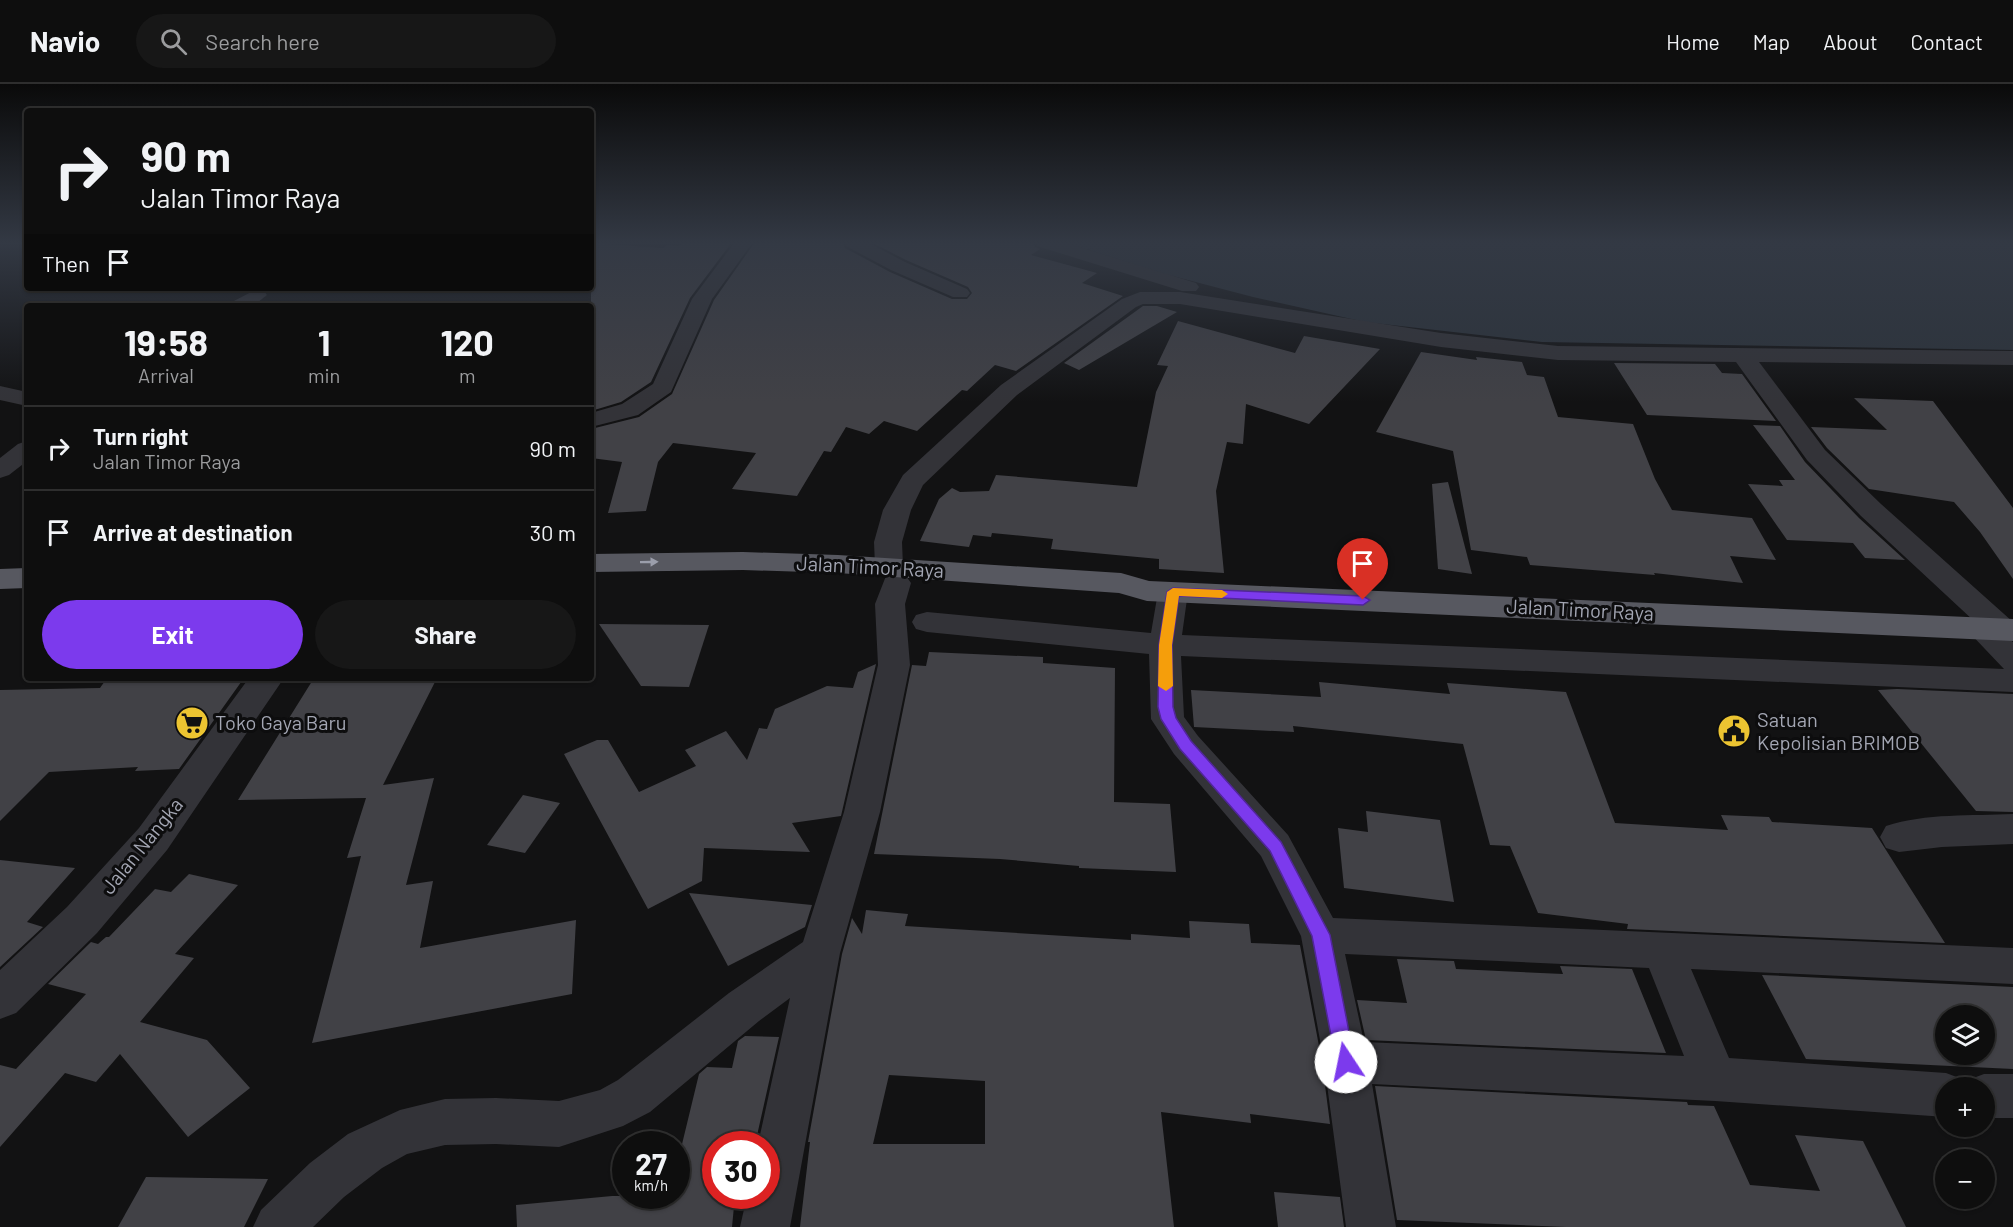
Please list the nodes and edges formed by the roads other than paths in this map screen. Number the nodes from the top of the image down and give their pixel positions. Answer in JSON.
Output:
{"nodes":[{"id":1,"x":257,"y":295,"type":"dead end"},
{"id":2,"x":705,"y":295,"type":"edge"},
{"id":3,"x":1216,"y":295,"type":"edge"},
{"id":4,"x":244,"y":303,"type":"edge"},
{"id":5,"x":1229,"y":306,"type":"junction"},
{"id":6,"x":1743,"y":356,"type":"junction"},
{"id":7,"x":2013,"y":358,"type":"edge"},
{"id":8,"x":0,"y":393,"type":"edge"},
{"id":9,"x":24,"y":398,"type":"edge"},
{"id":10,"x":594,"y":420,"type":"edge"},
{"id":11,"x":24,"y":451,"type":"edge"},
{"id":12,"x":0,"y":470,"type":"edge"},
{"id":13,"x":594,"y":563,"type":"edge"},
{"id":14,"x":892,"y":575,"type":"junction"},
{"id":15,"x":24,"y":578,"type":"edge"},
{"id":16,"x":0,"y":579,"type":"edge"},
{"id":17,"x":594,"y":582,"type":"edge"},
{"id":18,"x":1160,"y":591,"type":"junction"},
{"id":19,"x":24,"y":596,"type":"edge"},
{"id":20,"x":0,"y":597,"type":"edge"},
{"id":21,"x":927,"y":622,"type":"dead end"},
{"id":22,"x":1999,"y":630,"type":"edge"},
{"id":23,"x":1166,"y":645,"type":"junction"},
{"id":24,"x":2013,"y":661,"type":"edge"},
{"id":25,"x":265,"y":681,"type":"edge"},
{"id":26,"x":2013,"y":681,"type":"edge"},
{"id":27,"x":2013,"y":829,"type":"edge"},
{"id":28,"x":1899,"y":837,"type":"dead end"},
{"id":29,"x":1321,"y":935,"type":"junction"},
{"id":30,"x":1663,"y":952,"type":"junction"},
{"id":31,"x":820,"y":953,"type":"junction"},
{"id":32,"x":2013,"y":966,"type":"edge"},
{"id":33,"x":0,"y":999,"type":"edge"},
{"id":34,"x":1346,"y":1062,"type":"junction"},
{"id":35,"x":1715,"y":1079,"type":"junction"},
{"id":36,"x":1935,"y":1094,"type":"edge"},
{"id":37,"x":1995,"y":1096,"type":"edge"},
{"id":38,"x":2013,"y":1096,"type":"edge"},
{"id":39,"x":278,"y":1227,"type":"edge"},
{"id":40,"x":765,"y":1227,"type":"edge"},
{"id":41,"x":1371,"y":1227,"type":"edge"}],
"edges":[{"from":1,"to":4,"type":"street"},
{"from":2,"to":10,"type":"street"},
{"from":3,"to":5,"type":"street"},
{"from":5,"to":6,"type":"street"},
{"from":5,"to":14,"type":"street"},
{"from":6,"to":7,"type":"street"},
{"from":6,"to":22,"type":"street"},
{"from":8,"to":9,"type":"street"},
{"from":11,"to":12,"type":"street"},
{"from":13,"to":14,"type":"highway","name":"Jalan Timor Raya","one_way":true},
{"from":14,"to":17,"type":"highway","name":"Jalan Timor Raya"},
{"from":14,"to":18,"type":"highway","name":"Jalan Timor Raya"},
{"from":14,"to":31,"type":"street"},
{"from":15,"to":16,"type":"highway"},
{"from":18,"to":22,"type":"highway","name":"Jalan Timor Raya"},
{"from":18,"to":23,"type":"street"},
{"from":19,"to":20,"type":"highway"},
{"from":21,"to":23,"type":"street"},
{"from":22,"to":24,"type":"street"},
{"from":23,"to":26,"type":"street"},
{"from":23,"to":29,"type":"street"},
{"from":25,"to":33,"type":"street","name":"Jalan Nangka"},
{"from":27,"to":28,"type":"street"},
{"from":29,"to":30,"type":"street"},
{"from":29,"to":34,"type":"street"},
{"from":30,"to":32,"type":"street"},
{"from":30,"to":35,"type":"street"},
{"from":31,"to":39,"type":"street"},
{"from":31,"to":40,"type":"street"},
{"from":34,"to":35,"type":"street"},
{"from":34,"to":41,"type":"street"},
{"from":35,"to":36,"type":"street"},
{"from":37,"to":38,"type":"street"}]}
